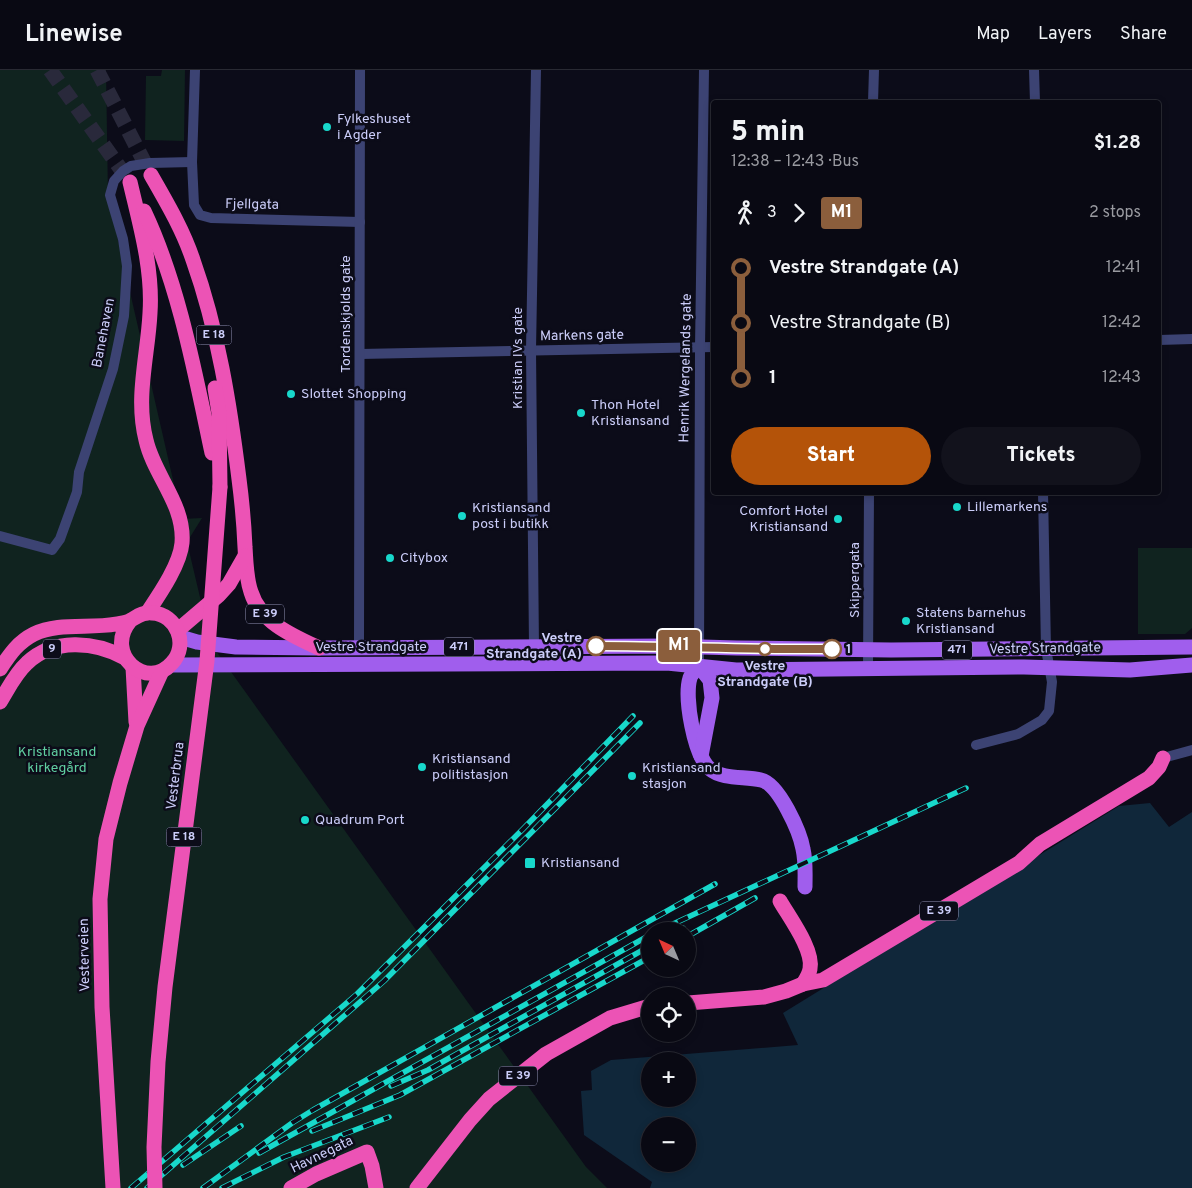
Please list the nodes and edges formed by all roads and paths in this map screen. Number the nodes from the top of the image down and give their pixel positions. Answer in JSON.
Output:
{"nodes":[{"id":1,"x":195,"y":70,"type":"edge"},
{"id":2,"x":360,"y":70,"type":"edge"},
{"id":3,"x":536,"y":70,"type":"edge"},
{"id":4,"x":704,"y":70,"type":"edge"},
{"id":5,"x":874,"y":70,"type":"edge"},
{"id":6,"x":1034,"y":70,"type":"edge"},
{"id":7,"x":873,"y":100,"type":"edge"},
{"id":8,"x":1035,"y":100,"type":"edge"},
{"id":9,"x":192,"y":162,"type":"junction"},
{"id":10,"x":360,"y":222,"type":"junction"},
{"id":11,"x":1192,"y":339,"type":"edge"},
{"id":12,"x":1161,"y":340,"type":"edge"},
{"id":13,"x":711,"y":347,"type":"edge"},
{"id":14,"x":700,"y":348,"type":"junction"},
{"id":15,"x":531,"y":350,"type":"junction"},
{"id":16,"x":360,"y":354,"type":"junction"},
{"id":17,"x":220,"y":487,"type":"junction"},
{"id":18,"x":869,"y":495,"type":"edge"},
{"id":19,"x":1044,"y":495,"type":"edge"},
{"id":20,"x":0,"y":536,"type":"edge"},
{"id":21,"x":246,"y":555,"type":"junction"},
{"id":22,"x":147,"y":613,"type":"junction"},
{"id":23,"x":130,"y":621,"type":"junction"},
{"id":24,"x":179,"y":634,"type":"junction"},
{"id":25,"x":359,"y":647,"type":"junction"},
{"id":26,"x":534,"y":647,"type":"junction"},
{"id":27,"x":1192,"y":647,"type":"edge"},
{"id":28,"x":319,"y":648,"type":"junction"},
{"id":29,"x":699,"y":648,"type":"junction"},
{"id":30,"x":868,"y":649,"type":"junction"},
{"id":31,"x":1046,"y":649,"type":"junction"},
{"id":32,"x":129,"y":663,"type":"junction"},
{"id":33,"x":699,"y":666,"type":"junction"},
{"id":34,"x":1192,"y":666,"type":"edge"},
{"id":35,"x":166,"y":668,"type":"junction"},
{"id":36,"x":868,"y":668,"type":"junction"},
{"id":37,"x":1050,"y":668,"type":"junction"},
{"id":38,"x":0,"y":669,"type":"edge"},
{"id":39,"x":0,"y":702,"type":"edge"},
{"id":40,"x":137,"y":726,"type":"junction"},
{"id":41,"x":976,"y":745,"type":"dead end"},
{"id":42,"x":1192,"y":750,"type":"edge"},
{"id":43,"x":701,"y":756,"type":"junction"},
{"id":44,"x":1163,"y":758,"type":"joint"},
{"id":45,"x":805,"y":887,"type":"dead end"},
{"id":46,"x":780,"y":901,"type":"dead end"},
{"id":47,"x":803,"y":984,"type":"junction"},
{"id":48,"x":696,"y":1003,"type":"edge"},
{"id":49,"x":641,"y":1009,"type":"edge"},
{"id":50,"x":112,"y":1188,"type":"edge"},
{"id":51,"x":155,"y":1188,"type":"edge"},
{"id":52,"x":291,"y":1188,"type":"edge"},
{"id":53,"x":376,"y":1188,"type":"edge"},
{"id":54,"x":417,"y":1188,"type":"edge"}],
"edges":[{"from":1,"to":9,"type":"street","name":"Fjellgata"},
{"from":2,"to":10,"type":"street","name":"Tordenskjolds gate"},
{"from":3,"to":15,"type":"street","name":"Kristian IVs gate"},
{"from":4,"to":14,"type":"street","name":"Henrik Wergelands gate"},
{"from":5,"to":7,"type":"street"},
{"from":6,"to":8,"type":"street"},
{"from":9,"to":10,"type":"street","name":"Fjellgata"},
{"from":9,"to":20,"type":"street","name":"Banehaven"},
{"from":10,"to":16,"type":"street","name":"Tordenskjolds gate"},
{"from":11,"to":12,"type":"street"},
{"from":13,"to":14,"type":"street","name":"Markens gate"},
{"from":14,"to":15,"type":"street","name":"Markens gate"},
{"from":14,"to":29,"type":"street","name":"Henrik Wergelands gate"},
{"from":15,"to":16,"type":"street","name":"Markens gate"},
{"from":15,"to":26,"type":"street","name":"Kristian IVs gate"},
{"from":16,"to":25,"type":"street","name":"Tordenskjolds gate"},
{"from":17,"to":21,"type":"highway","number":"E 18"},
{"from":17,"to":22,"type":"highway","number":"E 18"},
{"from":17,"to":51,"type":"highway","name":"Vesterbrua","number":"E 18","bridge":true},
{"from":18,"to":30,"type":"street","name":"Skippergata"},
{"from":19,"to":31,"type":"street"},
{"from":21,"to":24,"type":"highway"},
{"from":21,"to":28,"type":"highway","number":"E 39"},
{"from":22,"to":23,"type":"highway"},
{"from":22,"to":24,"type":"highway"},
{"from":23,"to":32,"type":"highway"},
{"from":23,"to":38,"type":"highway","number":"9"},
{"from":24,"to":28,"type":"main road","name":"Vestre Strandgate","number":"471"},
{"from":24,"to":35,"type":"highway"},
{"from":25,"to":26,"type":"main road","name":"Vestre Strandgate","number":"471"},
{"from":25,"to":28,"type":"main road","name":"Vestre Strandgate","number":"471"},
{"from":26,"to":29,"type":"main road","name":"Vestre Strandgate","number":"471"},
{"from":27,"to":31,"type":"main road","name":"Vestre Strandgate","number":"471"},
{"from":29,"to":30,"type":"main road","name":"Vestre Strandgate","number":"471"},
{"from":29,"to":33,"type":"street","name":"Henrik Wergelands gate"},
{"from":30,"to":31,"type":"main road","name":"Vestre Strandgate","number":"471"},
{"from":30,"to":36,"type":"street","name":"Skippergata"},
{"from":31,"to":37,"type":"street"},
{"from":32,"to":35,"type":"highway"},
{"from":32,"to":39,"type":"highway","number":"9"},
{"from":32,"to":40,"type":"highway","name":"Vesterveien"},
{"from":33,"to":35,"type":"main road","name":"Vestre Strandgate","number":"471"},
{"from":33,"to":36,"type":"main road","name":"Vestre Strandgate","number":"471"},
{"from":33,"to":43,"type":"main road"},
{"from":33,"to":43,"type":"main road"},
{"from":34,"to":37,"type":"main road","name":"Vestre Strandgate","number":"471"},
{"from":35,"to":40,"type":"highway","name":"Vesterveien"},
{"from":36,"to":37,"type":"main road","name":"Vestre Strandgate","number":"471"},
{"from":37,"to":41,"type":"street"},
{"from":40,"to":50,"type":"highway","name":"Vesterveien"},
{"from":42,"to":44,"type":"street"},
{"from":43,"to":45,"type":"main road"},
{"from":44,"to":47,"type":"highway","number":"E 39"},
{"from":46,"to":47,"type":"highway"},
{"from":47,"to":48,"type":"highway","number":"E 39"},
{"from":49,"to":54,"type":"highway","number":"E 39"},
{"from":52,"to":53,"type":"highway","name":"Havnegata"}]}
